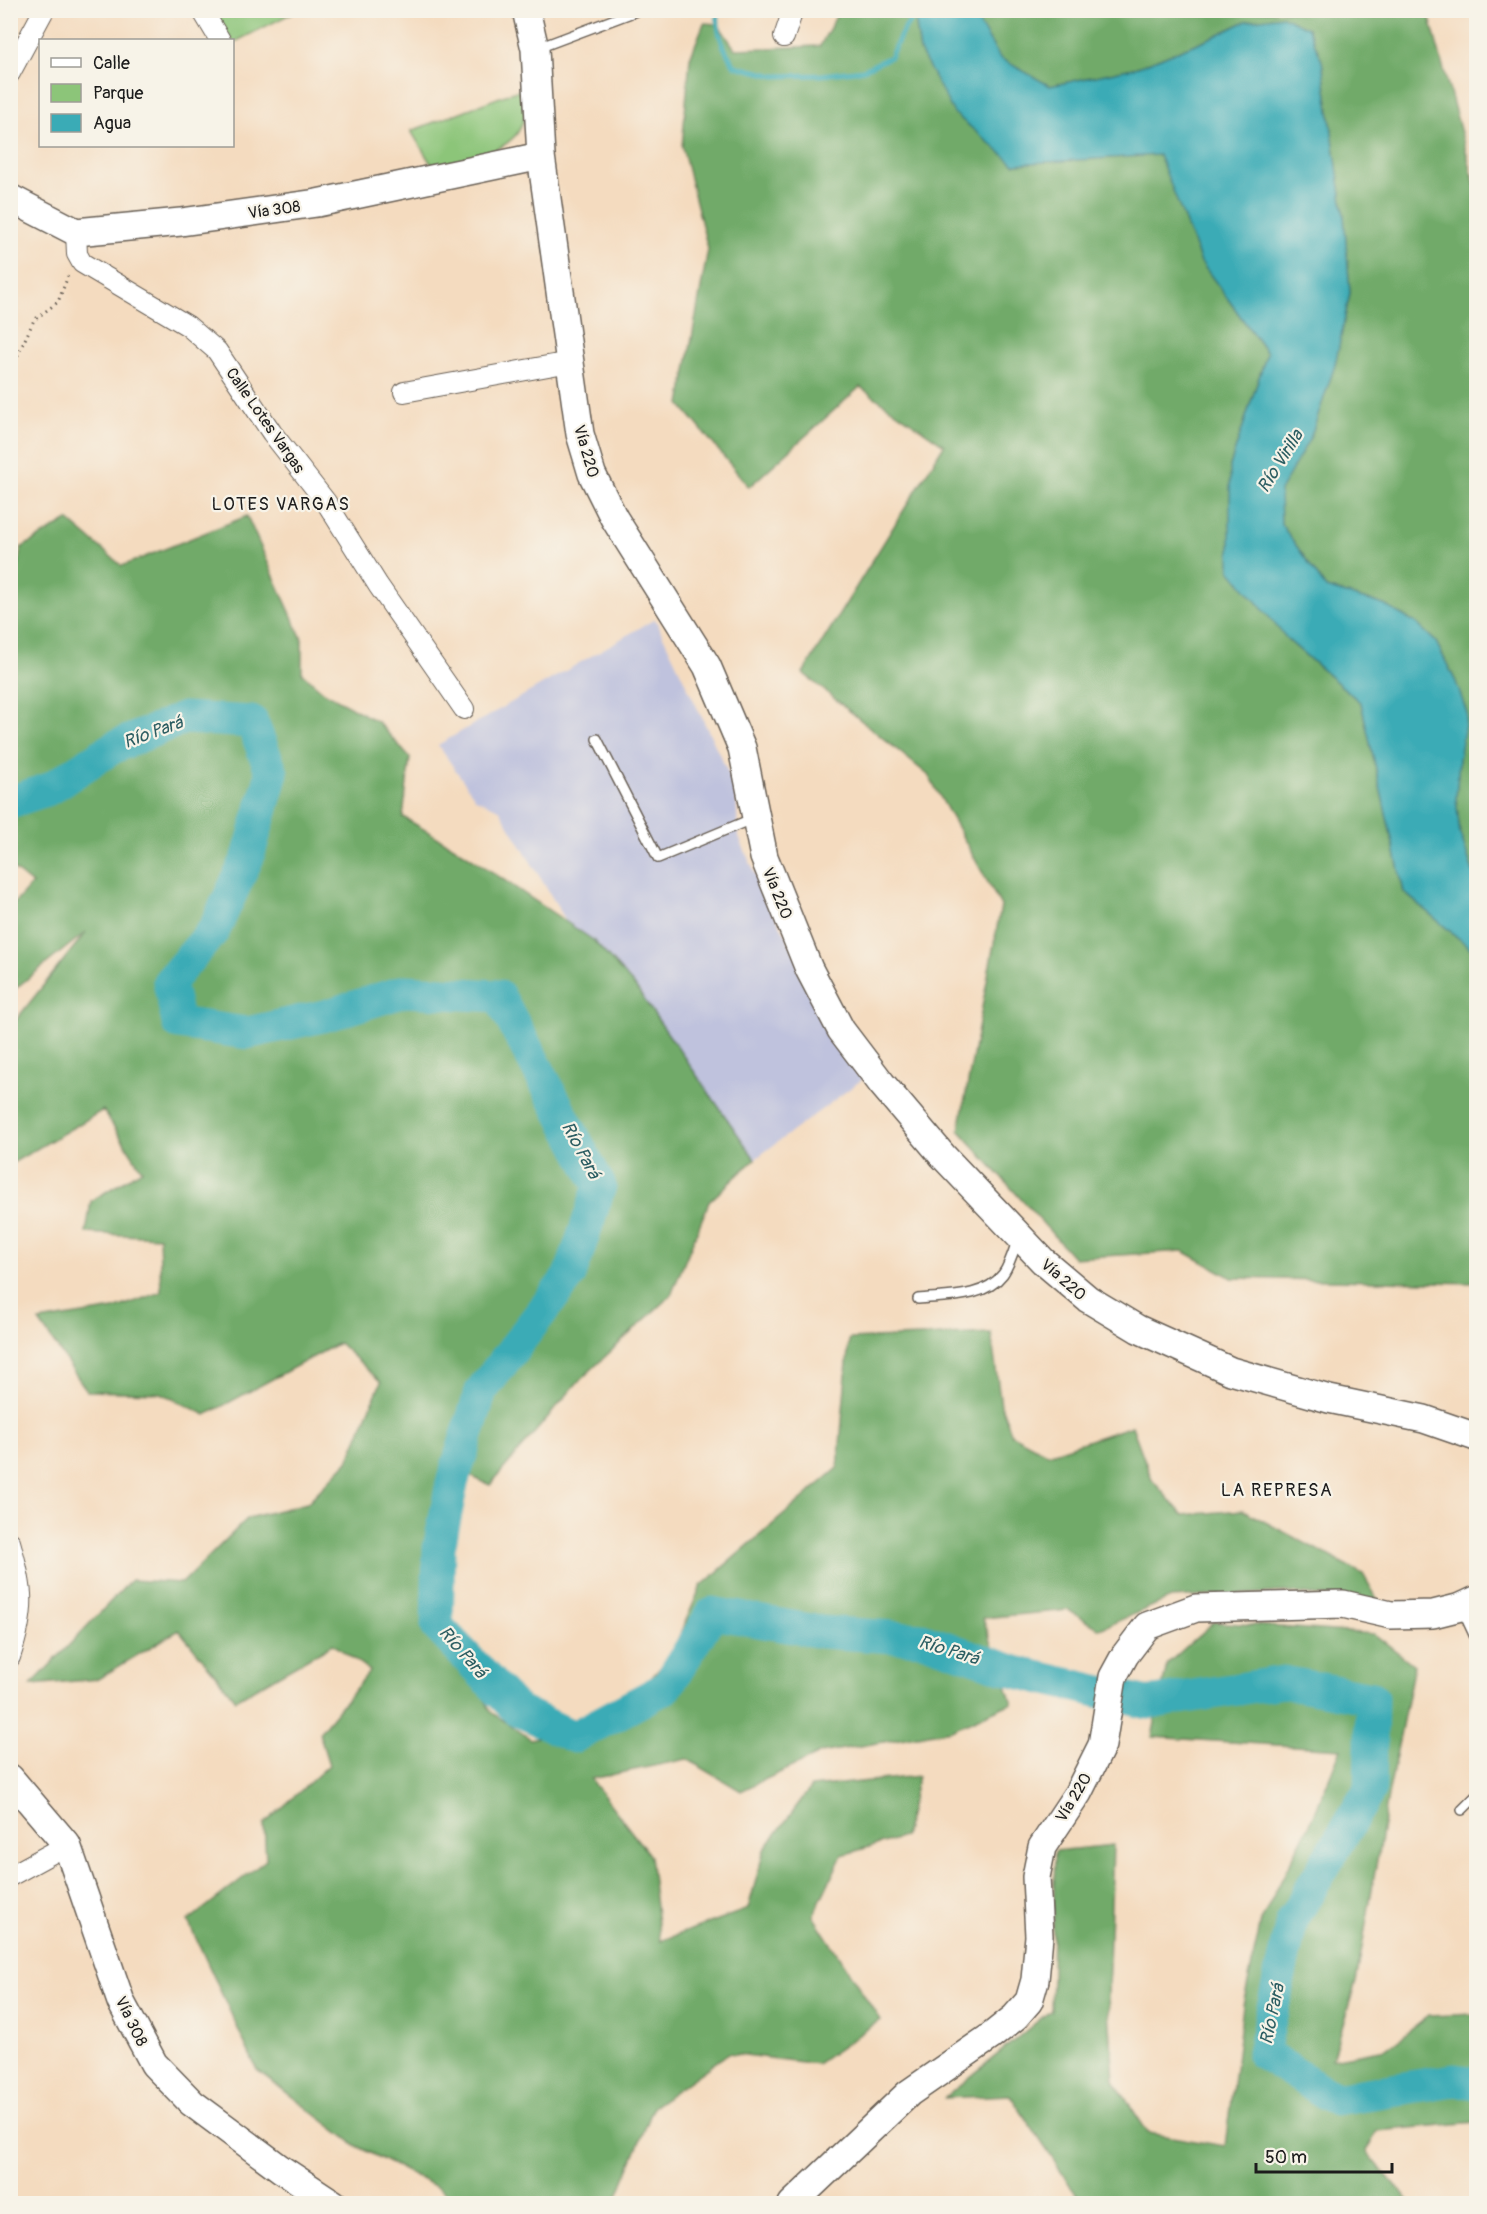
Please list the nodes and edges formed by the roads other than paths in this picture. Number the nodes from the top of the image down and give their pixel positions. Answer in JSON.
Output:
{"nodes":[{"id":1,"x":44,"y":10,"type":"edge"},
{"id":2,"x":202,"y":10,"type":"edge"},
{"id":3,"x":526,"y":10,"type":"edge"},
{"id":4,"x":639,"y":10,"type":"edge"},
{"id":5,"x":793,"y":10,"type":"edge"},
{"id":6,"x":784,"y":37,"type":"dead end"},
{"id":7,"x":219,"y":39,"type":"edge"},
{"id":8,"x":18,"y":40,"type":"edge"},
{"id":9,"x":535,"y":49,"type":"junction"},
{"id":10,"x":10,"y":73,"type":"edge"},
{"id":11,"x":541,"y":156,"type":"junction"},
{"id":12,"x":10,"y":198,"type":"edge"},
{"id":13,"x":76,"y":243,"type":"junction"},
{"id":14,"x":570,"y":362,"type":"junction"},
{"id":15,"x":404,"y":392,"type":"dead end"},
{"id":16,"x":464,"y":709,"type":"dead end"},
{"id":17,"x":597,"y":739,"type":"dead end"},
{"id":18,"x":754,"y":817,"type":"junction"},
{"id":19,"x":1019,"y":1236,"type":"junction"},
{"id":20,"x":918,"y":1299,"type":"dead end"},
{"id":21,"x":1476,"y":1437,"type":"edge"},
{"id":22,"x":10,"y":1542,"type":"edge"},
{"id":23,"x":1469,"y":1604,"type":"edge"},
{"id":24,"x":1476,"y":1639,"type":"edge"},
{"id":25,"x":10,"y":1657,"type":"edge"},
{"id":26,"x":10,"y":1778,"type":"edge"},
{"id":27,"x":1476,"y":1796,"type":"edge"},
{"id":28,"x":1462,"y":1810,"type":"dead end"},
{"id":29,"x":67,"y":1845,"type":"junction"},
{"id":30,"x":10,"y":1876,"type":"edge"},
{"id":31,"x":334,"y":2204,"type":"edge"},
{"id":32,"x":792,"y":2204,"type":"edge"}],
"edges":[{"from":1,"to":8,"type":"street"},
{"from":2,"to":7,"type":"street"},
{"from":3,"to":9,"type":"main road","name":"Vía 220"},
{"from":4,"to":9,"type":"lane"},
{"from":5,"to":6,"type":"street"},
{"from":8,"to":10,"type":"street"},
{"from":9,"to":11,"type":"main road","name":"Vía 220"},
{"from":11,"to":13,"type":"main road","name":"Vía 308"},
{"from":11,"to":14,"type":"main road","name":"Vía 220"},
{"from":12,"to":13,"type":"main road"},
{"from":13,"to":16,"type":"street","name":"Calle Lotes Vargas"},
{"from":14,"to":15,"type":"street"},
{"from":14,"to":18,"type":"main road","name":"Vía 220"},
{"from":17,"to":18,"type":"lane"},
{"from":18,"to":19,"type":"main road","name":"Vía 220"},
{"from":19,"to":20,"type":"lane"},
{"from":19,"to":21,"type":"main road","name":"Vía 220"},
{"from":22,"to":25,"type":"street"},
{"from":23,"to":24,"type":"lane"},
{"from":23,"to":32,"type":"main road","name":"Vía 220"},
{"from":26,"to":29,"type":"main road","name":"Vía 308"},
{"from":27,"to":28,"type":"lane"},
{"from":29,"to":30,"type":"street"},
{"from":29,"to":31,"type":"main road","name":"Vía 308"}]}
